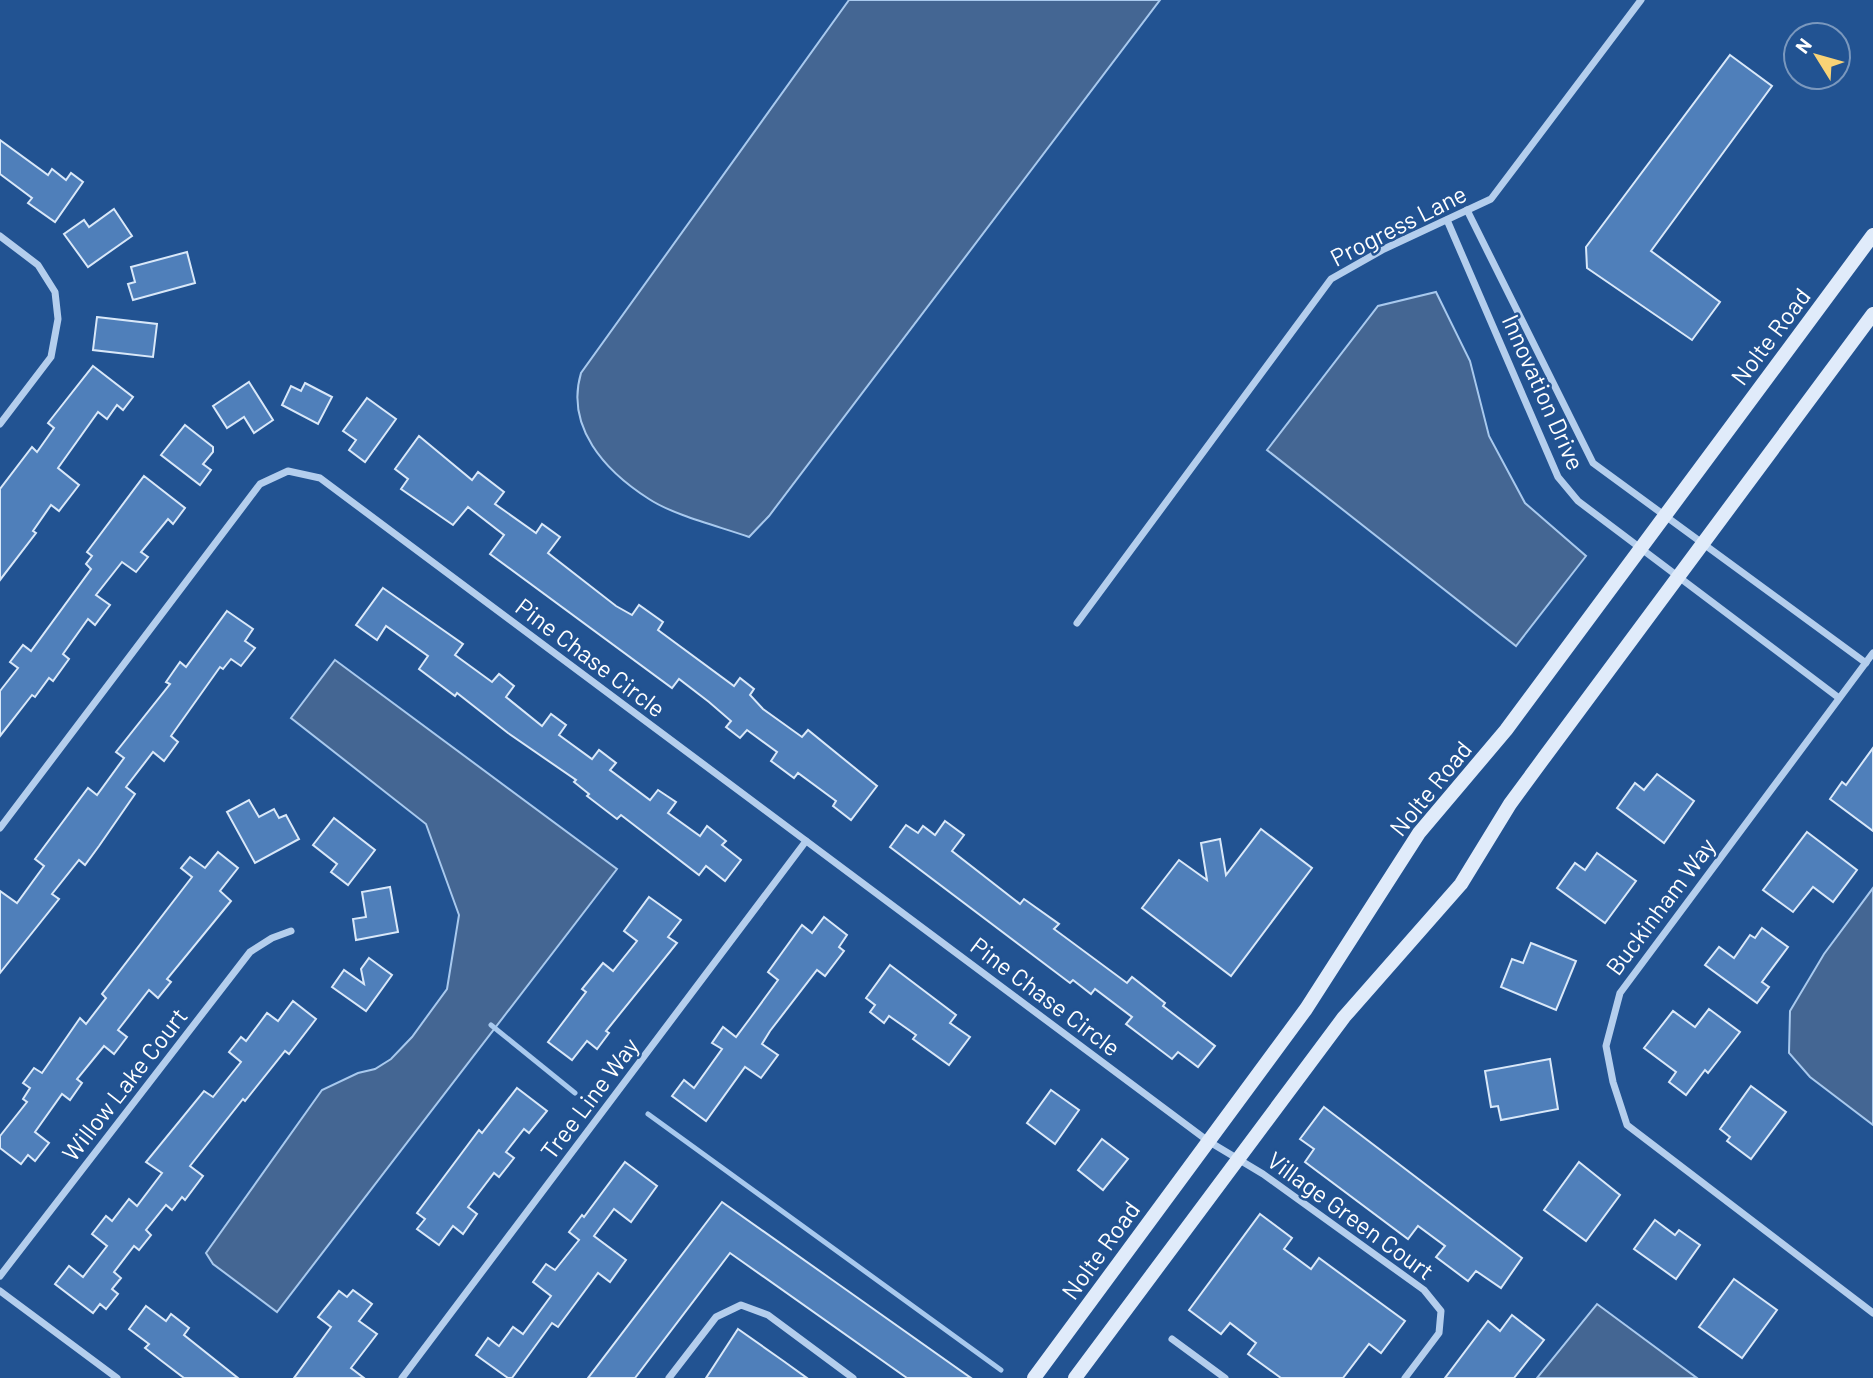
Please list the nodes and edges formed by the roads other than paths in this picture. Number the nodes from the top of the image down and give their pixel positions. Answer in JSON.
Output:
{"nodes":[{"id":1,"x":1642,"y":0,"type":"edge"},
{"id":2,"x":1467,"y":210,"type":"junction"},
{"id":3,"x":1447,"y":220,"type":"junction"},
{"id":4,"x":1873,"y":235,"type":"edge"},
{"id":5,"x":0,"y":236,"type":"edge"},
{"id":6,"x":1873,"y":314,"type":"edge"},
{"id":7,"x":0,"y":424,"type":"edge"},
{"id":8,"x":1665,"y":515,"type":"junction"},
{"id":9,"x":1703,"y":544,"type":"junction"},
{"id":10,"x":1641,"y":547,"type":"junction"},
{"id":11,"x":1678,"y":577,"type":"junction"},
{"id":12,"x":1077,"y":623,"type":"dead end"},
{"id":13,"x":1873,"y":653,"type":"edge"},
{"id":14,"x":1866,"y":663,"type":"junction"},
{"id":15,"x":1839,"y":698,"type":"junction"},
{"id":16,"x":0,"y":828,"type":"edge"},
{"id":17,"x":806,"y":841,"type":"junction"},
{"id":18,"x":291,"y":932,"type":"dead end"},
{"id":19,"x":1208,"y":1141,"type":"junction"},
{"id":20,"x":1238,"y":1158,"type":"junction"},
{"id":21,"x":0,"y":1276,"type":"edge"},
{"id":22,"x":0,"y":1291,"type":"edge"},
{"id":23,"x":1873,"y":1313,"type":"edge"},
{"id":24,"x":1172,"y":1339,"type":"dead end"},
{"id":25,"x":117,"y":1378,"type":"edge"},
{"id":26,"x":402,"y":1378,"type":"edge"},
{"id":27,"x":669,"y":1378,"type":"edge"},
{"id":28,"x":853,"y":1378,"type":"edge"},
{"id":29,"x":1034,"y":1378,"type":"edge"},
{"id":30,"x":1074,"y":1378,"type":"edge"},
{"id":31,"x":1225,"y":1378,"type":"edge"},
{"id":32,"x":1405,"y":1378,"type":"edge"}],
"edges":[{"from":1,"to":2,"type":"street","name":"Progress Lane"},
{"from":2,"to":3,"type":"street","name":"Progress Lane"},
{"from":2,"to":8,"type":"street","name":"Innovation Drive"},
{"from":3,"to":10,"type":"street","name":"Innovation Drive"},
{"from":3,"to":12,"type":"street","name":"Progress Lane"},
{"from":4,"to":8,"type":"street","name":"Nolte Road"},
{"from":5,"to":7,"type":"street"},
{"from":6,"to":9,"type":"street"},
{"from":8,"to":9,"type":"street","name":"Innovation Drive"},
{"from":8,"to":10,"type":"street","name":"Nolte Road"},
{"from":9,"to":11,"type":"street"},
{"from":9,"to":14,"type":"street","name":"Innovation Drive"},
{"from":10,"to":11,"type":"street","name":"Innovation Drive"},
{"from":10,"to":19,"type":"street","name":"Nolte Road"},
{"from":11,"to":15,"type":"street","name":"Innovation Drive"},
{"from":11,"to":20,"type":"street"},
{"from":13,"to":14,"type":"street","name":"Buckinham Way"},
{"from":14,"to":15,"type":"street","name":"Buckinham Way"},
{"from":15,"to":23,"type":"street","name":"Buckinham Way"},
{"from":16,"to":17,"type":"street","name":"Pine Chase Circle"},
{"from":17,"to":19,"type":"street","name":"Pine Chase Circle"},
{"from":17,"to":26,"type":"street","name":"Tree Line Way"},
{"from":18,"to":21,"type":"street","name":"Willow Lake Court"},
{"from":19,"to":20,"type":"street","name":"Pine Chase Circle"},
{"from":19,"to":29,"type":"street","name":"Nolte Road"},
{"from":20,"to":30,"type":"street"},
{"from":20,"to":32,"type":"street","name":"Village Green Court"},
{"from":22,"to":25,"type":"street"},
{"from":24,"to":31,"type":"street"},
{"from":27,"to":28,"type":"street"}]}
